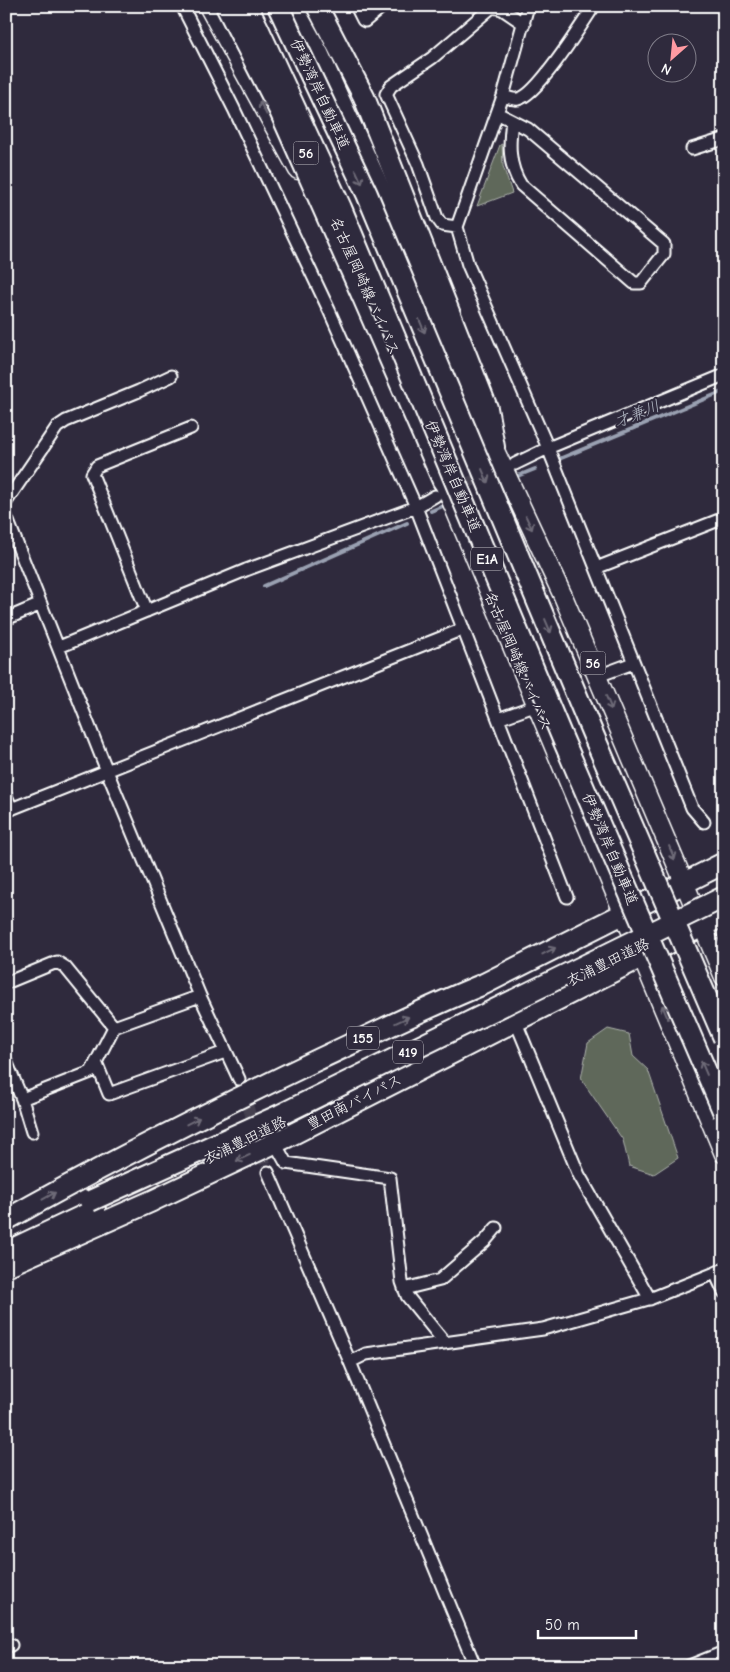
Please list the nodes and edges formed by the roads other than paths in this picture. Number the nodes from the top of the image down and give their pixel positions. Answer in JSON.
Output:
{"nodes":[{"id":1,"x":182,"y":6,"type":"edge"},
{"id":2,"x":208,"y":6,"type":"edge"},
{"id":3,"x":226,"y":6,"type":"edge"},
{"id":4,"x":233,"y":6,"type":"edge"},
{"id":5,"x":246,"y":6,"type":"edge"},
{"id":6,"x":278,"y":6,"type":"edge"},
{"id":7,"x":293,"y":6,"type":"edge"},
{"id":8,"x":306,"y":6,"type":"edge"},
{"id":9,"x":318,"y":6,"type":"edge"},
{"id":10,"x":356,"y":6,"type":"edge"},
{"id":11,"x":383,"y":6,"type":"edge"},
{"id":12,"x":528,"y":6,"type":"edge"},
{"id":13,"x":594,"y":6,"type":"edge"},
{"id":14,"x":524,"y":24,"type":"junction"},
{"id":15,"x":503,"y":96,"type":"junction"},
{"id":16,"x":497,"y":113,"type":"junction"},
{"id":17,"x":512,"y":120,"type":"junction"},
{"id":18,"x":724,"y":139,"type":"edge"},
{"id":19,"x":692,"y":149,"type":"dead end"},
{"id":20,"x":458,"y":227,"type":"junction"},
{"id":21,"x":430,"y":283,"type":"junction"},
{"id":22,"x":367,"y":299,"type":"junction"},
{"id":23,"x":724,"y":375,"type":"edge"},
{"id":24,"x":171,"y":376,"type":"dead end"},
{"id":25,"x":191,"y":428,"type":"dead end"},
{"id":26,"x":494,"y":447,"type":"joint"},
{"id":27,"x":548,"y":448,"type":"junction"},
{"id":28,"x":516,"y":464,"type":"dead end"},
{"id":29,"x":439,"y":489,"type":"junction"},
{"id":30,"x":6,"y":502,"type":"edge"},
{"id":31,"x":416,"y":506,"type":"junction"},
{"id":32,"x":6,"y":516,"type":"edge"},
{"id":33,"x":724,"y":518,"type":"edge"},
{"id":34,"x":596,"y":568,"type":"junction"},
{"id":35,"x":41,"y":604,"type":"junction"},
{"id":36,"x":147,"y":611,"type":"junction"},
{"id":37,"x":6,"y":619,"type":"edge"},
{"id":38,"x":463,"y":628,"type":"junction"},
{"id":39,"x":59,"y":647,"type":"junction"},
{"id":40,"x":633,"y":663,"type":"junction"},
{"id":41,"x":598,"y":676,"type":"junction"},
{"id":42,"x":536,"y":705,"type":"junction"},
{"id":43,"x":498,"y":719,"type":"junction"},
{"id":44,"x":107,"y":771,"type":"junction"},
{"id":45,"x":6,"y":796,"type":"edge"},
{"id":46,"x":9,"y":810,"type":"edge"},
{"id":47,"x":704,"y":822,"type":"dead end"},
{"id":48,"x":724,"y":864,"type":"edge"},
{"id":49,"x":684,"y":883,"type":"junction"},
{"id":50,"x":568,"y":897,"type":"dead end"},
{"id":51,"x":724,"y":897,"type":"edge"},
{"id":52,"x":724,"y":905,"type":"edge"},
{"id":53,"x":624,"y":914,"type":"junction"},
{"id":54,"x":724,"y":915,"type":"edge"},
{"id":55,"x":702,"y":926,"type":"junction"},
{"id":56,"x":641,"y":957,"type":"junction"},
{"id":57,"x":724,"y":977,"type":"edge"},
{"id":58,"x":6,"y":983,"type":"edge"},
{"id":59,"x":200,"y":996,"type":"junction"},
{"id":60,"x":515,"y":1020,"type":"junction"},
{"id":61,"x":114,"y":1027,"type":"junction"},
{"id":62,"x":724,"y":1038,"type":"edge"},
{"id":63,"x":225,"y":1052,"type":"junction"},
{"id":64,"x":6,"y":1061,"type":"edge"},
{"id":65,"x":96,"y":1062,"type":"junction"},
{"id":66,"x":239,"y":1079,"type":"tunnel mouth"},
{"id":67,"x":22,"y":1099,"type":"junction"},
{"id":68,"x":724,"y":1113,"type":"edge"},
{"id":69,"x":32,"y":1132,"type":"dead end"},
{"id":70,"x":276,"y":1142,"type":"junction"},
{"id":71,"x":724,"y":1154,"type":"edge"},
{"id":72,"x":268,"y":1172,"type":"tunnel mouth"},
{"id":73,"x":92,"y":1206,"type":"junction"},
{"id":74,"x":6,"y":1220,"type":"edge"},
{"id":75,"x":496,"y":1228,"type":"dead end"},
{"id":76,"x":6,"y":1240,"type":"edge"},
{"id":77,"x":6,"y":1252,"type":"edge"},
{"id":78,"x":6,"y":1266,"type":"edge"},
{"id":79,"x":720,"y":1271,"type":"edge"},
{"id":80,"x":404,"y":1289,"type":"junction"},
{"id":81,"x":724,"y":1292,"type":"edge"},
{"id":82,"x":650,"y":1299,"type":"junction"},
{"id":83,"x":445,"y":1343,"type":"junction"},
{"id":84,"x":350,"y":1362,"type":"junction"},
{"id":85,"x":724,"y":1652,"type":"edge"},
{"id":86,"x":475,"y":1666,"type":"edge"},
{"id":87,"x":689,"y":1666,"type":"edge"}],
"edges":[{"from":1,"to":31,"type":"street"},
{"from":22,"to":2,"type":"main road","one_way":true},
{"from":3,"to":22,"type":"highway","bridge":true},
{"from":4,"to":22,"type":"main road","name":"名古屋岡崎線バイパス","number":"56"},
{"from":68,"to":5,"type":"highway","name":"伊勢湾岸自動車道","number":"E1A","one_way":true,"bridge":true},
{"from":6,"to":62,"type":"highway","name":"伊勢湾岸自動車道","number":"E1A","one_way":true,"bridge":true},
{"from":7,"to":21,"type":"main road"},
{"from":8,"to":21,"type":"main road"},
{"from":9,"to":21,"type":"highway"},
{"from":10,"to":11,"type":"street"},
{"from":12,"to":14,"type":"street"},
{"from":13,"to":15,"type":"street"},
{"from":14,"to":15,"type":"street"},
{"from":14,"to":20,"type":"street"},
{"from":15,"to":16,"type":"street"},
{"from":16,"to":17,"type":"street"},
{"from":16,"to":20,"type":"street"},
{"from":17,"to":17,"type":"street"},
{"from":18,"to":19,"type":"street"},
{"from":20,"to":27,"type":"street"},
{"from":21,"to":26,"type":"highway"},
{"from":22,"to":29,"type":"highway"},
{"from":23,"to":27,"type":"street"},
{"from":24,"to":30,"type":"street"},
{"from":25,"to":36,"type":"street"},
{"from":26,"to":41,"type":"main road","number":"56","one_way":true},
{"from":27,"to":28,"type":"street"},
{"from":27,"to":34,"type":"street"},
{"from":29,"to":31,"type":"street"},
{"from":29,"to":42,"type":"main road","name":"名古屋岡崎線バイパス"},
{"from":31,"to":36,"type":"street"},
{"from":31,"to":38,"type":"street"},
{"from":32,"to":35,"type":"street"},
{"from":33,"to":34,"type":"street"},
{"from":34,"to":40,"type":"street"},
{"from":35,"to":37,"type":"street"},
{"from":35,"to":39,"type":"street"},
{"from":36,"to":39,"type":"street"},
{"from":38,"to":43,"type":"street"},
{"from":38,"to":44,"type":"street"},
{"from":39,"to":44,"type":"street"},
{"from":40,"to":41,"type":"street"},
{"from":40,"to":47,"type":"street"},
{"from":41,"to":49,"type":"main road","number":"56","one_way":true},
{"from":42,"to":43,"type":"street"},
{"from":42,"to":53,"type":"main road","name":"名古屋岡崎線バイパス"},
{"from":43,"to":50,"type":"street"},
{"from":44,"to":46,"type":"street"},
{"from":44,"to":59,"type":"street"},
{"from":45,"to":46,"type":"street"},
{"from":48,"to":49,"type":"highway","number":"155"},
{"from":49,"to":53,"type":"highway","number":"155"},
{"from":49,"to":55,"type":"main road","number":"56"},
{"from":51,"to":73,"type":"highway","name":"衣浦豊田道路","number":"419","bridge":true},
{"from":52,"to":73,"type":"highway","name":"衣浦豊田道路","number":"419","bridge":true},
{"from":53,"to":56,"type":"main road","name":"名古屋岡崎線バイパス"},
{"from":74,"to":53,"type":"highway","number":"155","one_way":true},
{"from":54,"to":55,"type":"highway","name":"豊田南バイパス"},
{"from":55,"to":56,"type":"highway","name":"豊田南バイパス"},
{"from":55,"to":57,"type":"main road","number":"56"},
{"from":56,"to":60,"type":"highway","name":"豊田南バイパス"},
{"from":71,"to":56,"type":"main road","name":"名古屋岡崎線バイパス","one_way":true},
{"from":58,"to":61,"type":"street"},
{"from":59,"to":61,"type":"street"},
{"from":59,"to":63,"type":"street"},
{"from":60,"to":70,"type":"highway","name":"豊田南バイパス"},
{"from":60,"to":82,"type":"street"},
{"from":61,"to":65,"type":"street"},
{"from":63,"to":65,"type":"street"},
{"from":63,"to":66,"type":"street"},
{"from":64,"to":67,"type":"street"},
{"from":65,"to":67,"type":"street"},
{"from":67,"to":69,"type":"street"},
{"from":70,"to":78,"type":"highway","name":"豊田南バイパス","one_way":true},
{"from":70,"to":80,"type":"street"},
{"from":72,"to":84,"type":"street"},
{"from":73,"to":76,"type":"highway","name":"衣浦豊田道路","number":"419"},
{"from":73,"to":77,"type":"highway","name":"衣浦豊田道路","number":"419"},
{"from":75,"to":80,"type":"street"},
{"from":79,"to":81,"type":"street"},
{"from":79,"to":82,"type":"street"},
{"from":80,"to":83,"type":"street"},
{"from":82,"to":83,"type":"street"},
{"from":83,"to":84,"type":"street"},
{"from":84,"to":86,"type":"street"},
{"from":85,"to":87,"type":"street"}]}
